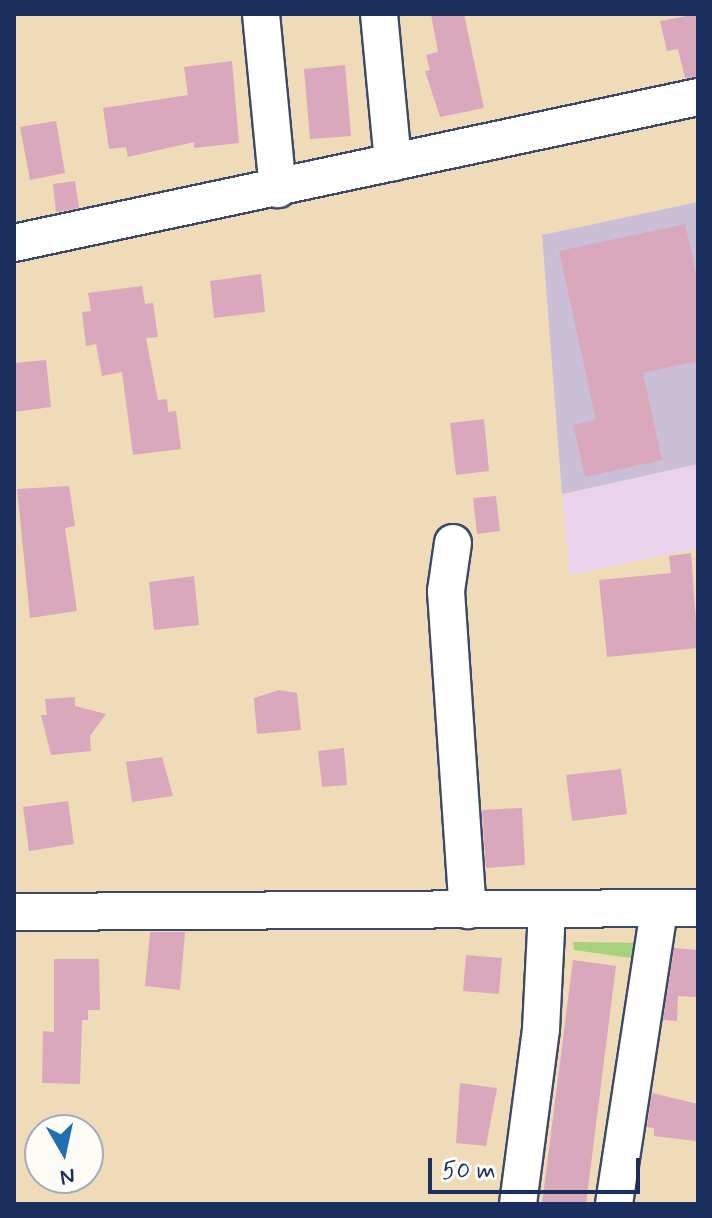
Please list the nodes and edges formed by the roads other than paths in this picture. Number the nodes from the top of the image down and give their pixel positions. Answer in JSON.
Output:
{"nodes":[{"id":1,"x":261,"y":14,"type":"edge"},
{"id":2,"x":379,"y":14,"type":"edge"},
{"id":3,"x":698,"y":97,"type":"edge"},
{"id":4,"x":393,"y":162,"type":"junction"},
{"id":5,"x":278,"y":189,"type":"junction"},
{"id":6,"x":14,"y":243,"type":"edge"},
{"id":7,"x":453,"y":543,"type":"dead end"},
{"id":8,"x":698,"y":908,"type":"edge"},
{"id":9,"x":659,"y":909,"type":"junction"},
{"id":10,"x":468,"y":910,"type":"junction"},
{"id":11,"x":14,"y":912,"type":"edge"},
{"id":12,"x":547,"y":912,"type":"junction"},
{"id":13,"x":518,"y":1204,"type":"edge"},
{"id":14,"x":614,"y":1204,"type":"edge"}],
"edges":[{"from":1,"to":5,"type":"street"},
{"from":2,"to":4,"type":"street"},
{"from":3,"to":4,"type":"street"},
{"from":4,"to":5,"type":"street"},
{"from":5,"to":6,"type":"street"},
{"from":7,"to":10,"type":"street"},
{"from":8,"to":9,"type":"street"},
{"from":9,"to":12,"type":"street"},
{"from":9,"to":14,"type":"street"},
{"from":10,"to":11,"type":"street"},
{"from":10,"to":12,"type":"street"},
{"from":12,"to":13,"type":"street"}]}
